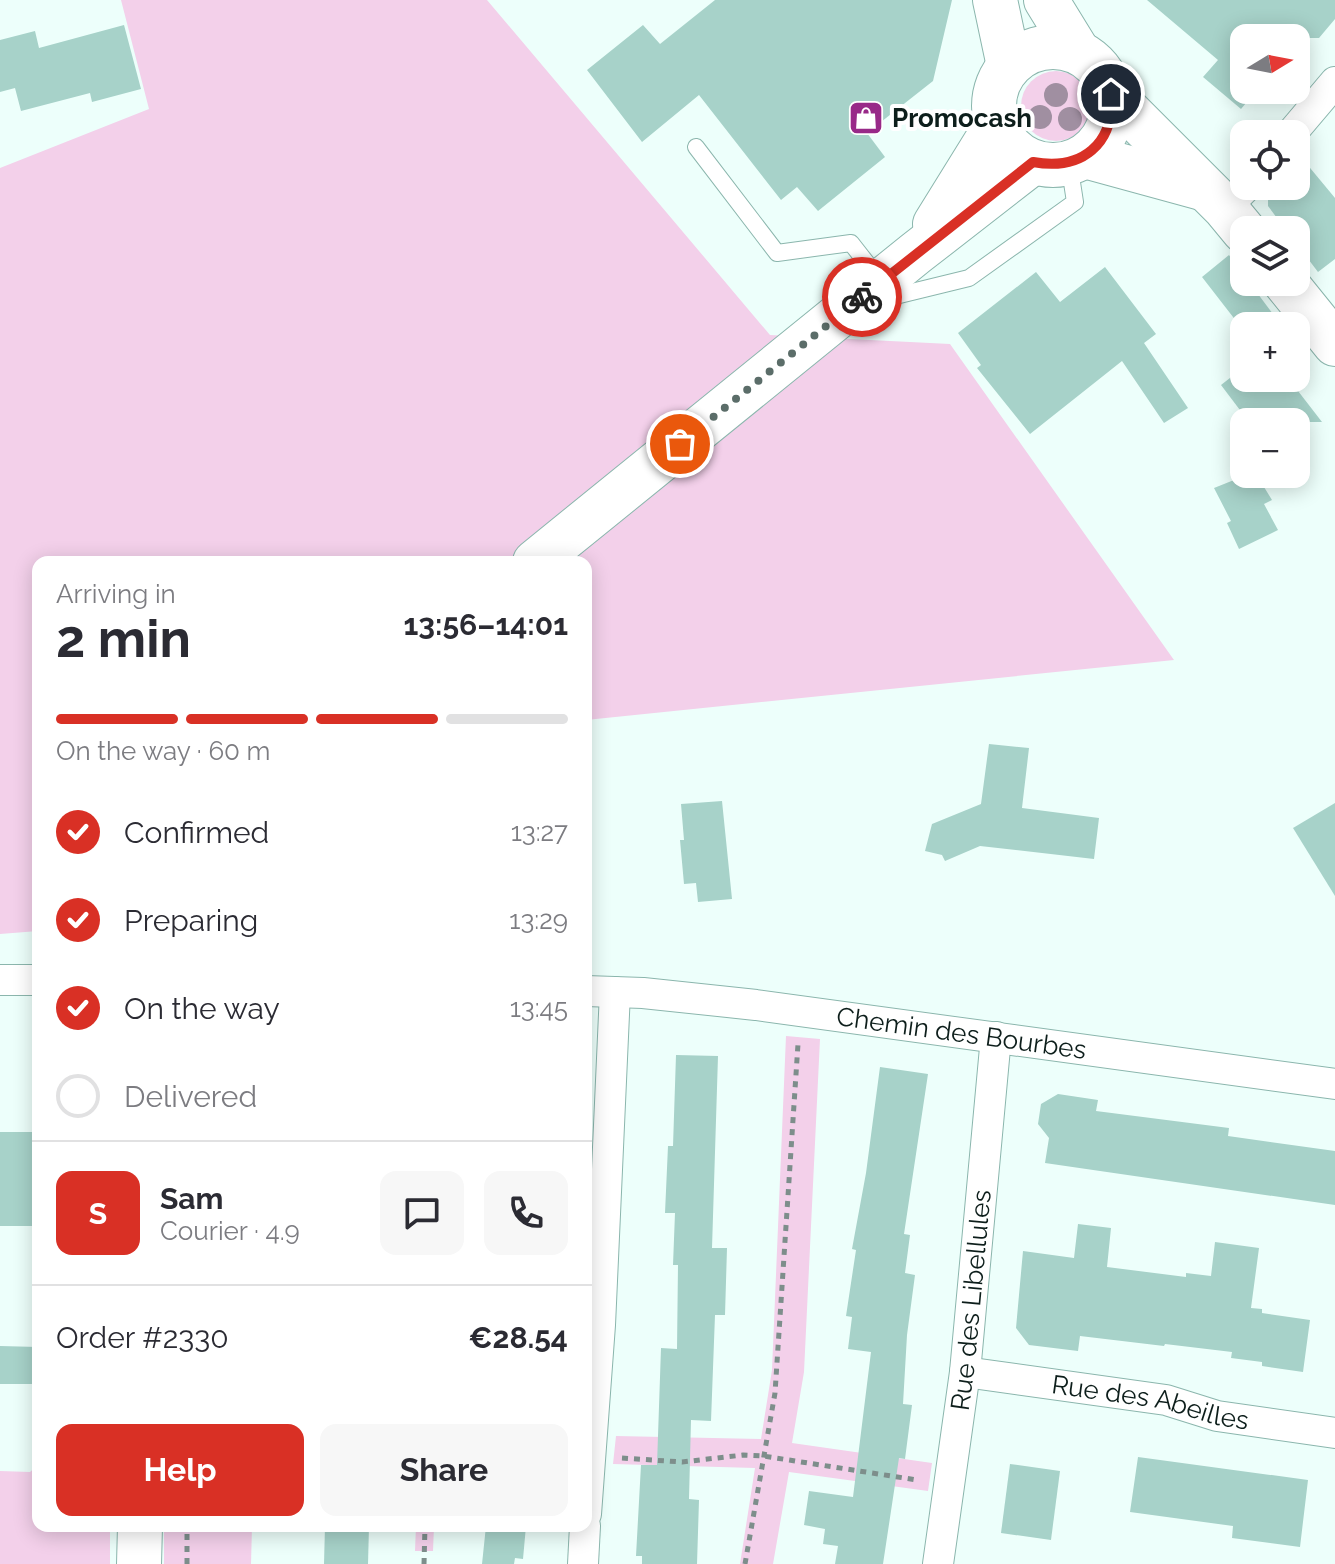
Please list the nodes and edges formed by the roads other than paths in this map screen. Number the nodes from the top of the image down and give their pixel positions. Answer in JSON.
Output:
{"nodes":[{"id":1,"x":995,"y":0,"type":"edge"},
{"id":2,"x":1046,"y":0,"type":"edge"},
{"id":3,"x":1078,"y":52,"type":"junction"},
{"id":4,"x":1009,"y":66,"type":"junction"},
{"id":5,"x":1335,"y":82,"type":"edge"},
{"id":6,"x":1111,"y":94,"type":"junction"},
{"id":7,"x":1303,"y":120,"type":"edge"},
{"id":8,"x":997,"y":124,"type":"junction"},
{"id":9,"x":696,"y":147,"type":"dead end"},
{"id":10,"x":1062,"y":160,"type":"junction"},
{"id":11,"x":1230,"y":204,"type":"edge"},
{"id":12,"x":916,"y":253,"type":"junction"},
{"id":13,"x":866,"y":294,"type":"junction"},
{"id":14,"x":1296,"y":296,"type":"edge"},
{"id":15,"x":1335,"y":344,"type":"edge"},
{"id":16,"x":542,"y":556,"type":"edge"},
{"id":17,"x":0,"y":980,"type":"edge"},
{"id":18,"x":32,"y":980,"type":"edge"},
{"id":19,"x":600,"y":992,"type":"edge"},
{"id":20,"x":996,"y":1037,"type":"junction"},
{"id":21,"x":1335,"y":1084,"type":"edge"},
{"id":22,"x":965,"y":1372,"type":"junction"},
{"id":23,"x":1335,"y":1433,"type":"edge"},
{"id":24,"x":592,"y":1434,"type":"edge"},
{"id":25,"x":140,"y":1532,"type":"edge"},
{"id":26,"x":585,"y":1532,"type":"edge"},
{"id":27,"x":139,"y":1564,"type":"edge"},
{"id":28,"x":583,"y":1564,"type":"edge"},
{"id":29,"x":938,"y":1564,"type":"edge"}],
"edges":[{"from":1,"to":4,"type":"main road"},
{"from":2,"to":3,"type":"main road"},
{"from":3,"to":4,"type":"main road"},
{"from":3,"to":6,"type":"main road"},
{"from":4,"to":8,"type":"main road"},
{"from":5,"to":7,"type":"street"},
{"from":6,"to":10,"type":"main road"},
{"from":6,"to":11,"type":"main road"},
{"from":8,"to":10,"type":"main road"},
{"from":8,"to":12,"type":"main road"},
{"from":9,"to":13,"type":"lane"},
{"from":10,"to":11,"type":"main road"},
{"from":10,"to":12,"type":"main road"},
{"from":10,"to":13,"type":"lane"},
{"from":12,"to":13,"type":"main road"},
{"from":13,"to":16,"type":"main road"},
{"from":14,"to":15,"type":"main road"},
{"from":17,"to":18,"type":"street"},
{"from":19,"to":20,"type":"street","name":"Chemin des Bourbes"},
{"from":19,"to":24,"type":"street"},
{"from":20,"to":21,"type":"street","name":"Chemin des Bourbes"},
{"from":20,"to":22,"type":"street","name":"Rue des Libellules"},
{"from":22,"to":23,"type":"street","name":"Rue des Abeilles"},
{"from":22,"to":29,"type":"street","name":"Rue des Libellules"},
{"from":25,"to":27,"type":"main road"},
{"from":26,"to":28,"type":"street"}]}
